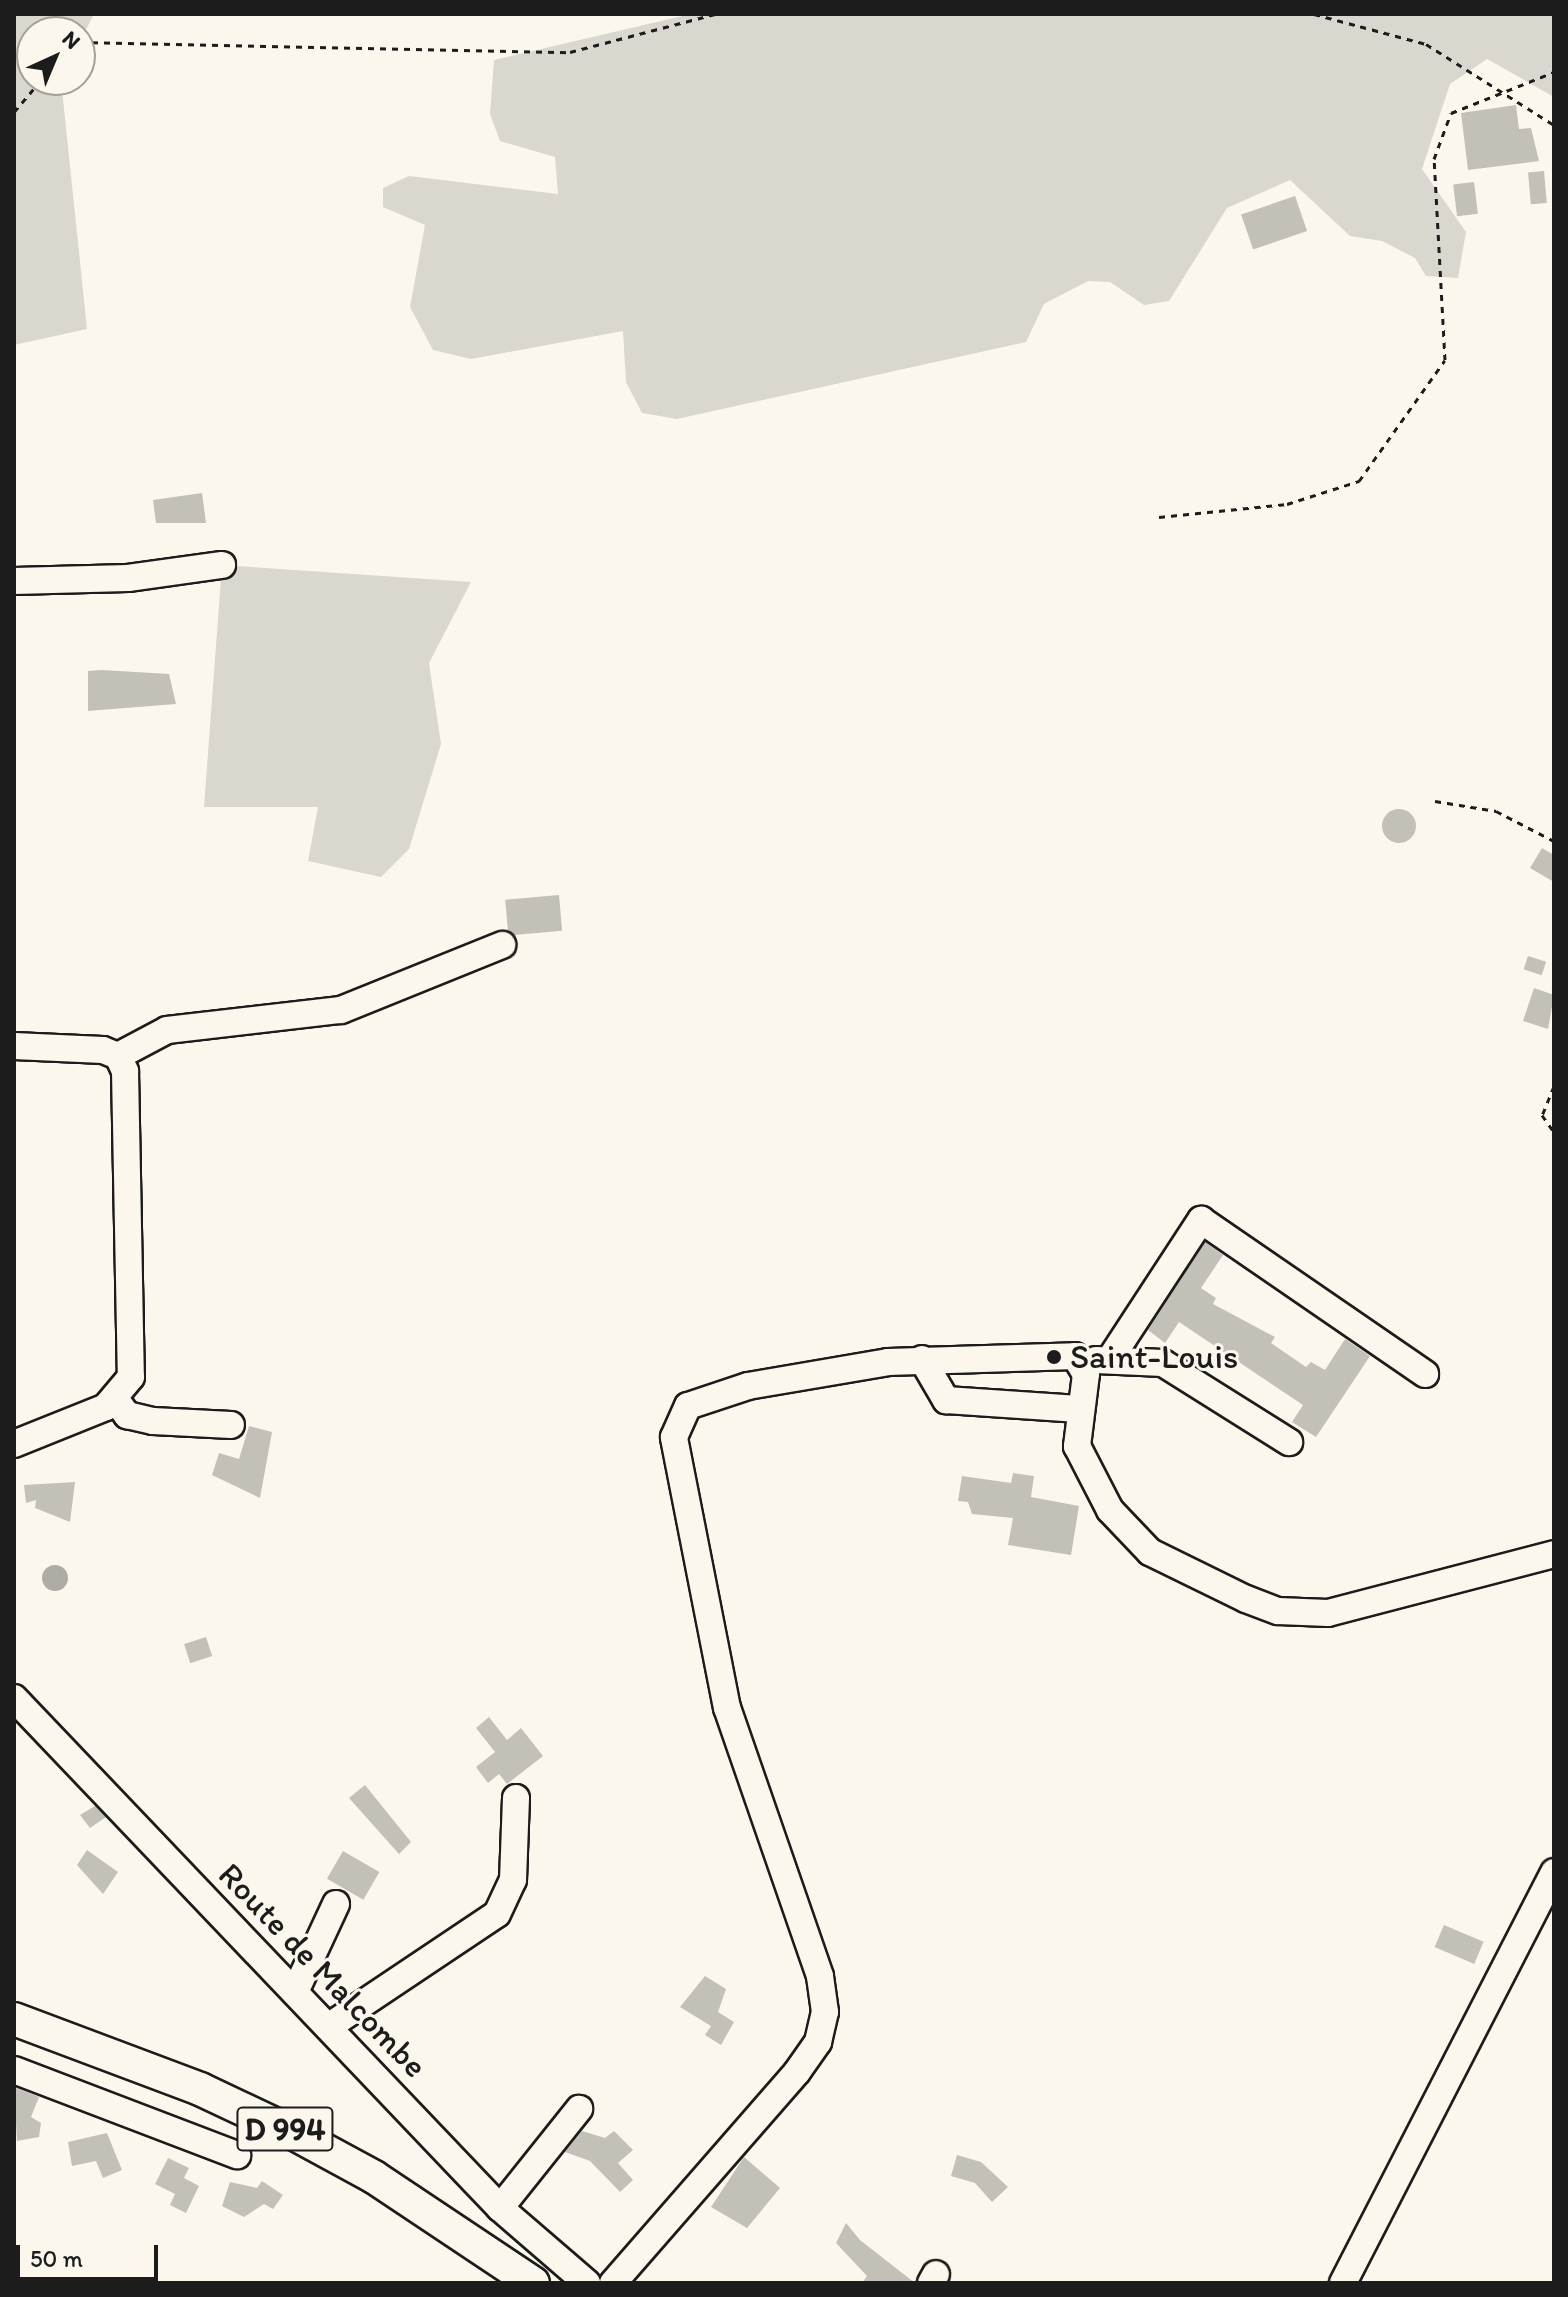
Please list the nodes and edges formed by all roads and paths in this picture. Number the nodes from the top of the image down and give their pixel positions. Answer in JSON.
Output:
{"nodes":[{"id":1,"x":715,"y":14,"type":"edge"},
{"id":2,"x":1314,"y":14,"type":"edge"},
{"id":3,"x":96,"y":42,"type":"edge"},
{"id":4,"x":1554,"y":72,"type":"edge"},
{"id":5,"x":1499,"y":93,"type":"junction"},
{"id":6,"x":28,"y":96,"type":"edge"},
{"id":7,"x":14,"y":112,"type":"edge"},
{"id":8,"x":1554,"y":125,"type":"edge"},
{"id":9,"x":1159,"y":517,"type":"dead end"},
{"id":10,"x":222,"y":565,"type":"dead end"},
{"id":11,"x":14,"y":581,"type":"edge"},
{"id":12,"x":1435,"y":801,"type":"dead end"},
{"id":13,"x":1554,"y":841,"type":"edge"},
{"id":14,"x":502,"y":945,"type":"dead end"},
{"id":15,"x":14,"y":1046,"type":"edge"},
{"id":16,"x":118,"y":1056,"type":"junction"},
{"id":17,"x":1554,"y":1086,"type":"edge"},
{"id":18,"x":1554,"y":1132,"type":"edge"},
{"id":19,"x":1112,"y":1356,"type":"junction"},
{"id":20,"x":922,"y":1359,"type":"junction"},
{"id":21,"x":1083,"y":1363,"type":"junction"},
{"id":22,"x":1425,"y":1374,"type":"dead end"},
{"id":23,"x":116,"y":1400,"type":"junction"},
{"id":24,"x":1079,"y":1409,"type":"junction"},
{"id":25,"x":231,"y":1425,"type":"dead end"},
{"id":26,"x":1289,"y":1442,"type":"dead end"},
{"id":27,"x":14,"y":1444,"type":"edge"},
{"id":28,"x":1554,"y":1554,"type":"edge"},
{"id":29,"x":14,"y":1698,"type":"edge"},
{"id":30,"x":516,"y":1798,"type":"dead end"},
{"id":31,"x":1554,"y":1872,"type":"edge"},
{"id":32,"x":336,"y":1904,"type":"dead end"},
{"id":33,"x":295,"y":1992,"type":"junction"},
{"id":34,"x":14,"y":2019,"type":"edge"},
{"id":35,"x":328,"y":2027,"type":"junction"},
{"id":36,"x":14,"y":2070,"type":"edge"},
{"id":37,"x":579,"y":2109,"type":"dead end"},
{"id":38,"x":237,"y":2155,"type":"dead end"},
{"id":39,"x":500,"y":2208,"type":"junction"},
{"id":40,"x":533,"y":2283,"type":"edge"},
{"id":41,"x":587,"y":2283,"type":"edge"},
{"id":42,"x":613,"y":2283,"type":"edge"},
{"id":43,"x":1343,"y":2283,"type":"edge"}],
"edges":[{"from":1,"to":3,"type":"path"},
{"from":2,"to":5,"type":"path"},
{"from":4,"to":5,"type":"path"},
{"from":5,"to":8,"type":"path"},
{"from":5,"to":9,"type":"path"},
{"from":6,"to":7,"type":"path"},
{"from":10,"to":11,"type":"street"},
{"from":12,"to":13,"type":"path"},
{"from":14,"to":16,"type":"street"},
{"from":15,"to":16,"type":"street"},
{"from":16,"to":23,"type":"street"},
{"from":17,"to":18,"type":"path"},
{"from":19,"to":21,"type":"street"},
{"from":19,"to":22,"type":"street"},
{"from":19,"to":26,"type":"street"},
{"from":20,"to":21,"type":"street"},
{"from":20,"to":24,"type":"street"},
{"from":20,"to":42,"type":"street"},
{"from":21,"to":24,"type":"street"},
{"from":23,"to":25,"type":"street"},
{"from":23,"to":27,"type":"street"},
{"from":24,"to":28,"type":"street"},
{"from":29,"to":33,"type":"street","name":"Route de Malcombe"},
{"from":30,"to":35,"type":"street"},
{"from":31,"to":43,"type":"street"},
{"from":32,"to":33,"type":"street"},
{"from":33,"to":35,"type":"street","name":"Route de Malcombe"},
{"from":34,"to":40,"type":"main road","number":"D 994"},
{"from":35,"to":39,"type":"street","name":"Route de Malcombe"},
{"from":36,"to":38,"type":"street"},
{"from":37,"to":39,"type":"street"},
{"from":39,"to":41,"type":"street","name":"Route de Malcombe"}]}
